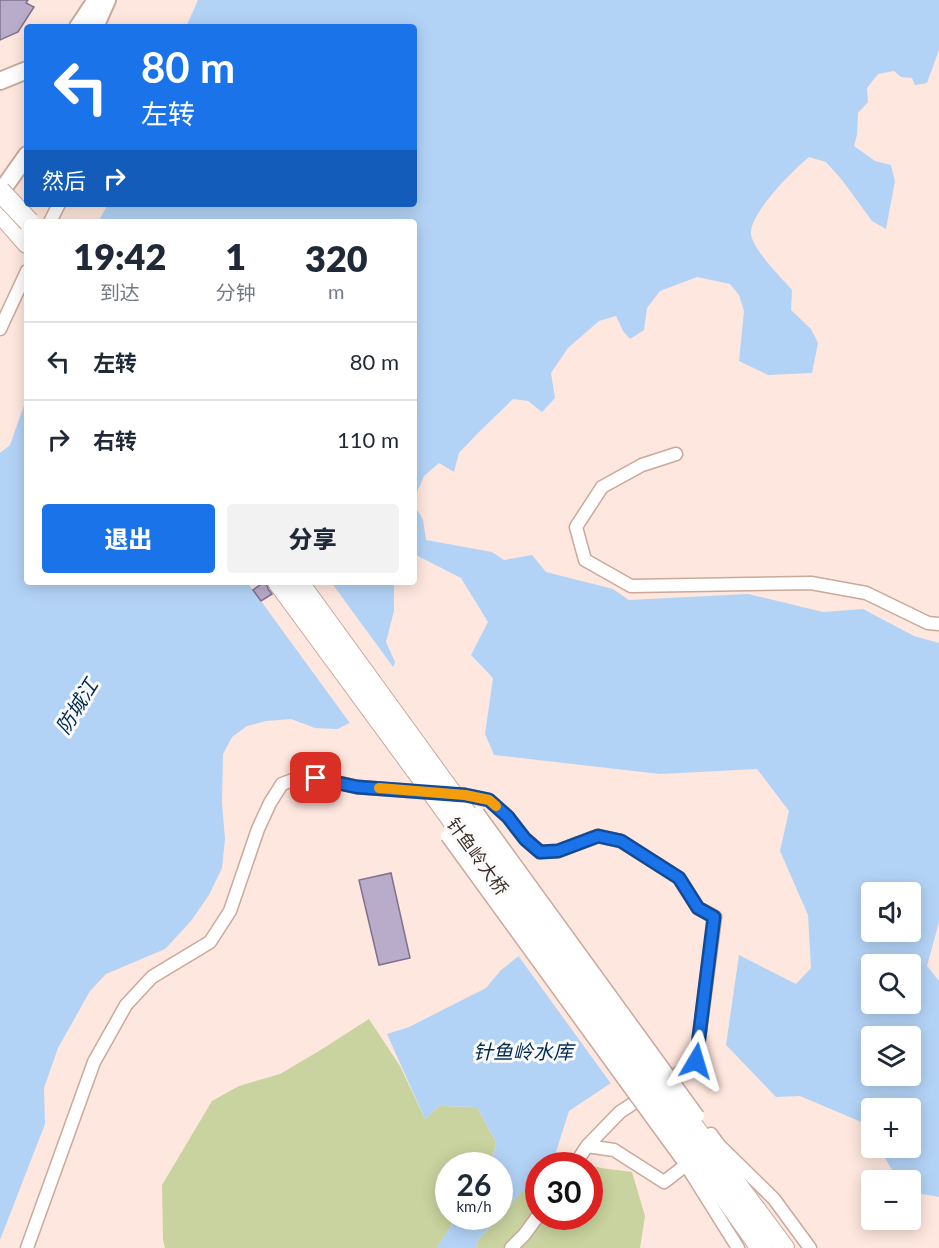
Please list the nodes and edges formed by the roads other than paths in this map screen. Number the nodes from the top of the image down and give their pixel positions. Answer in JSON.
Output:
{"nodes":[{"id":1,"x":96,"y":0,"type":"edge"},
{"id":2,"x":107,"y":0,"type":"edge"},
{"id":3,"x":80,"y":24,"type":"edge"},
{"id":4,"x":96,"y":24,"type":"edge"},
{"id":5,"x":24,"y":71,"type":"edge"},
{"id":6,"x":0,"y":81,"type":"edge"},
{"id":7,"x":24,"y":159,"type":"edge"},
{"id":8,"x":0,"y":192,"type":"edge"},
{"id":9,"x":0,"y":212,"type":"edge"},
{"id":10,"x":25,"y":219,"type":"edge"},
{"id":11,"x":24,"y":240,"type":"edge"},
{"id":12,"x":24,"y":277,"type":"edge"},
{"id":13,"x":0,"y":329,"type":"edge"},
{"id":14,"x":676,"y":454,"type":"dead end"},
{"id":15,"x":280,"y":585,"type":"edge"},
{"id":16,"x":300,"y":585,"type":"edge"},
{"id":17,"x":939,"y":624,"type":"edge"},
{"id":18,"x":478,"y":813,"type":"dead end"},
{"id":19,"x":447,"y":836,"type":"dead end"},
{"id":20,"x":683,"y":1127,"type":"junction"},
{"id":21,"x":587,"y":1146,"type":"junction"},
{"id":22,"x":583,"y":1152,"type":"edge"},
{"id":23,"x":686,"y":1165,"type":"junction"},
{"id":24,"x":528,"y":1230,"type":"edge"},
{"id":25,"x":27,"y":1248,"type":"edge"},
{"id":26,"x":511,"y":1248,"type":"edge"},
{"id":27,"x":738,"y":1248,"type":"edge"},
{"id":28,"x":761,"y":1248,"type":"edge"},
{"id":29,"x":784,"y":1248,"type":"edge"},
{"id":30,"x":810,"y":1248,"type":"edge"}],
"edges":[{"from":1,"to":3,"type":"main road"},
{"from":2,"to":4,"type":"main road"},
{"from":5,"to":6,"type":"main road"},
{"from":7,"to":8,"type":"main road"},
{"from":8,"to":10,"type":"main road","bridge":true},
{"from":9,"to":11,"type":"main road"},
{"from":12,"to":13,"type":"street"},
{"from":14,"to":17,"type":"street"},
{"from":15,"to":20,"type":"main road","name":"针鱼岭大桥","bridge":true},
{"from":16,"to":20,"type":"main road","name":"针鱼岭大桥","bridge":true},
{"from":18,"to":20,"type":"street","bridge":true},
{"from":19,"to":20,"type":"street","bridge":true},
{"from":20,"to":23,"type":"street"},
{"from":20,"to":28,"type":"main road"},
{"from":20,"to":29,"type":"main road"},
{"from":20,"to":30,"type":"street"},
{"from":21,"to":22,"type":"street"},
{"from":21,"to":23,"type":"street"},
{"from":21,"to":25,"type":"street"},
{"from":23,"to":27,"type":"street"},
{"from":24,"to":26,"type":"street"}]}
